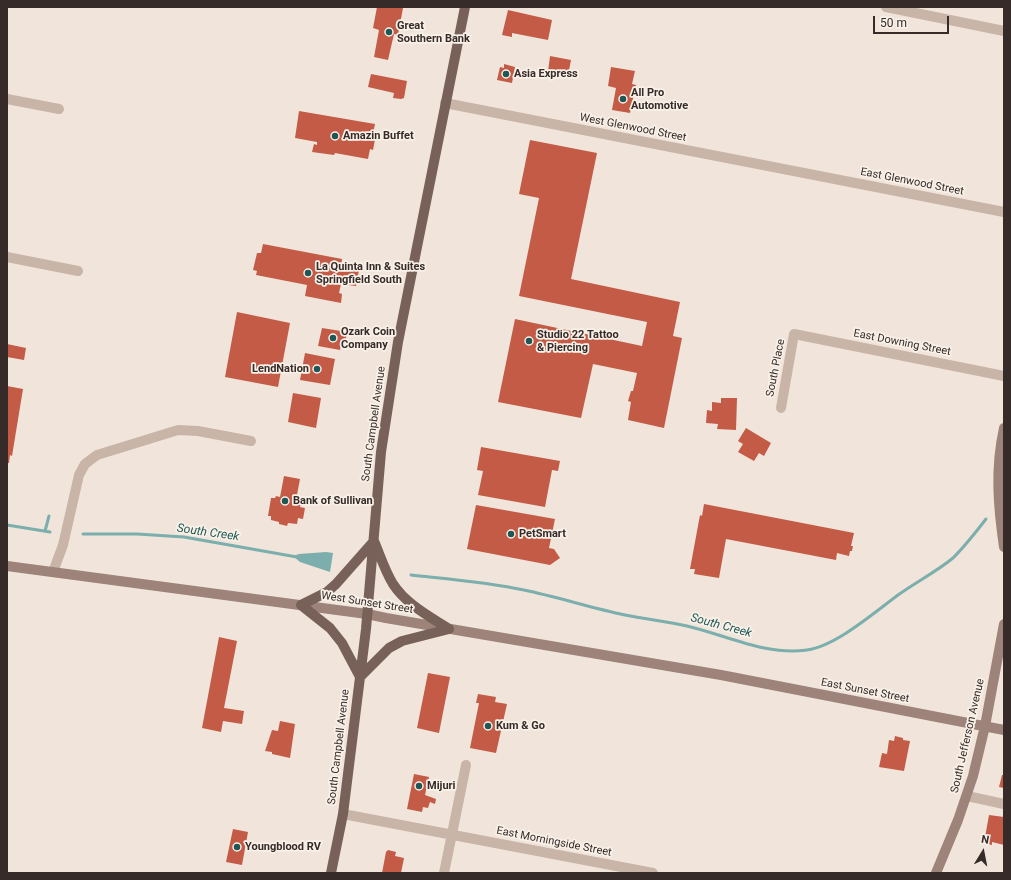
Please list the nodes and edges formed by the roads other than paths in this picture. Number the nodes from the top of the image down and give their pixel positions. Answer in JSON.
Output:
{"nodes":[{"id":1,"x":465,"y":7,"type":"edge"},
{"id":2,"x":886,"y":7,"type":"edge"},
{"id":3,"x":1004,"y":31,"type":"edge"},
{"id":4,"x":7,"y":99,"type":"edge"},
{"id":5,"x":445,"y":103,"type":"junction"},
{"id":6,"x":59,"y":109,"type":"dead end"},
{"id":7,"x":815,"y":176,"type":"joint"},
{"id":8,"x":1004,"y":212,"type":"edge"},
{"id":9,"x":7,"y":256,"type":"edge"},
{"id":10,"x":78,"y":270,"type":"dead end"},
{"id":11,"x":794,"y":334,"type":"joint"},
{"id":12,"x":1004,"y":376,"type":"edge"},
{"id":13,"x":781,"y":408,"type":"dead end"},
{"id":14,"x":1004,"y":428,"type":"edge"},
{"id":15,"x":251,"y":442,"type":"dead end"},
{"id":16,"x":374,"y":541,"type":"junction"},
{"id":17,"x":1004,"y":547,"type":"edge"},
{"id":18,"x":7,"y":566,"type":"edge"},
{"id":19,"x":53,"y":572,"type":"junction"},
{"id":20,"x":301,"y":605,"type":"junction"},
{"id":21,"x":367,"y":614,"type":"junction"},
{"id":22,"x":1004,"y":624,"type":"edge"},
{"id":23,"x":449,"y":629,"type":"junction"},
{"id":24,"x":721,"y":675,"type":"joint"},
{"id":25,"x":360,"y":677,"type":"junction"},
{"id":26,"x":985,"y":726,"type":"junction"},
{"id":27,"x":1004,"y":730,"type":"edge"},
{"id":28,"x":466,"y":764,"type":"dead end"},
{"id":29,"x":967,"y":796,"type":"junction"},
{"id":30,"x":1004,"y":804,"type":"edge"},
{"id":31,"x":343,"y":814,"type":"junction"},
{"id":32,"x":451,"y":835,"type":"junction"},
{"id":33,"x":331,"y":873,"type":"edge"},
{"id":34,"x":444,"y":873,"type":"edge"},
{"id":35,"x":652,"y":873,"type":"edge"},
{"id":36,"x":936,"y":873,"type":"edge"}],
"edges":[{"from":1,"to":5,"type":"main road","name":"South Campbell Avenue"},
{"from":2,"to":3,"type":"street"},
{"from":4,"to":6,"type":"street"},
{"from":5,"to":7,"type":"street","name":"West Glenwood Street"},
{"from":5,"to":16,"type":"main road","name":"South Campbell Avenue"},
{"from":7,"to":8,"type":"street","name":"East Glenwood Street"},
{"from":9,"to":10,"type":"street"},
{"from":11,"to":12,"type":"street","name":"East Downing Street"},
{"from":11,"to":13,"type":"street","name":"South Place"},
{"from":14,"to":17,"type":"main road"},
{"from":15,"to":19,"type":"street"},
{"from":16,"to":20,"type":"main road"},
{"from":16,"to":21,"type":"main road","name":"South Campbell Avenue"},
{"from":16,"to":23,"type":"main road"},
{"from":18,"to":19,"type":"main road","name":"West Sunset Street"},
{"from":19,"to":20,"type":"main road","name":"West Sunset Street"},
{"from":20,"to":21,"type":"main road","name":"West Sunset Street"},
{"from":20,"to":25,"type":"main road"},
{"from":21,"to":23,"type":"main road","name":"West Sunset Street"},
{"from":21,"to":25,"type":"main road","name":"South Campbell Avenue"},
{"from":22,"to":26,"type":"main road","name":"South Jefferson Avenue"},
{"from":23,"to":24,"type":"main road","name":"West Sunset Street"},
{"from":23,"to":25,"type":"main road"},
{"from":24,"to":26,"type":"main road","name":"East Sunset Street"},
{"from":25,"to":31,"type":"main road","name":"South Campbell Avenue"},
{"from":26,"to":27,"type":"main road","name":"East Sunset Street"},
{"from":26,"to":29,"type":"main road","name":"South Jefferson Avenue"},
{"from":28,"to":32,"type":"street"},
{"from":29,"to":30,"type":"street"},
{"from":29,"to":36,"type":"main road","name":"South Jefferson Avenue"},
{"from":31,"to":32,"type":"street","name":"East Morningside Street"},
{"from":31,"to":33,"type":"main road","name":"South Campbell Avenue"},
{"from":32,"to":34,"type":"street"},
{"from":32,"to":35,"type":"street","name":"East Morningside Street"}]}
